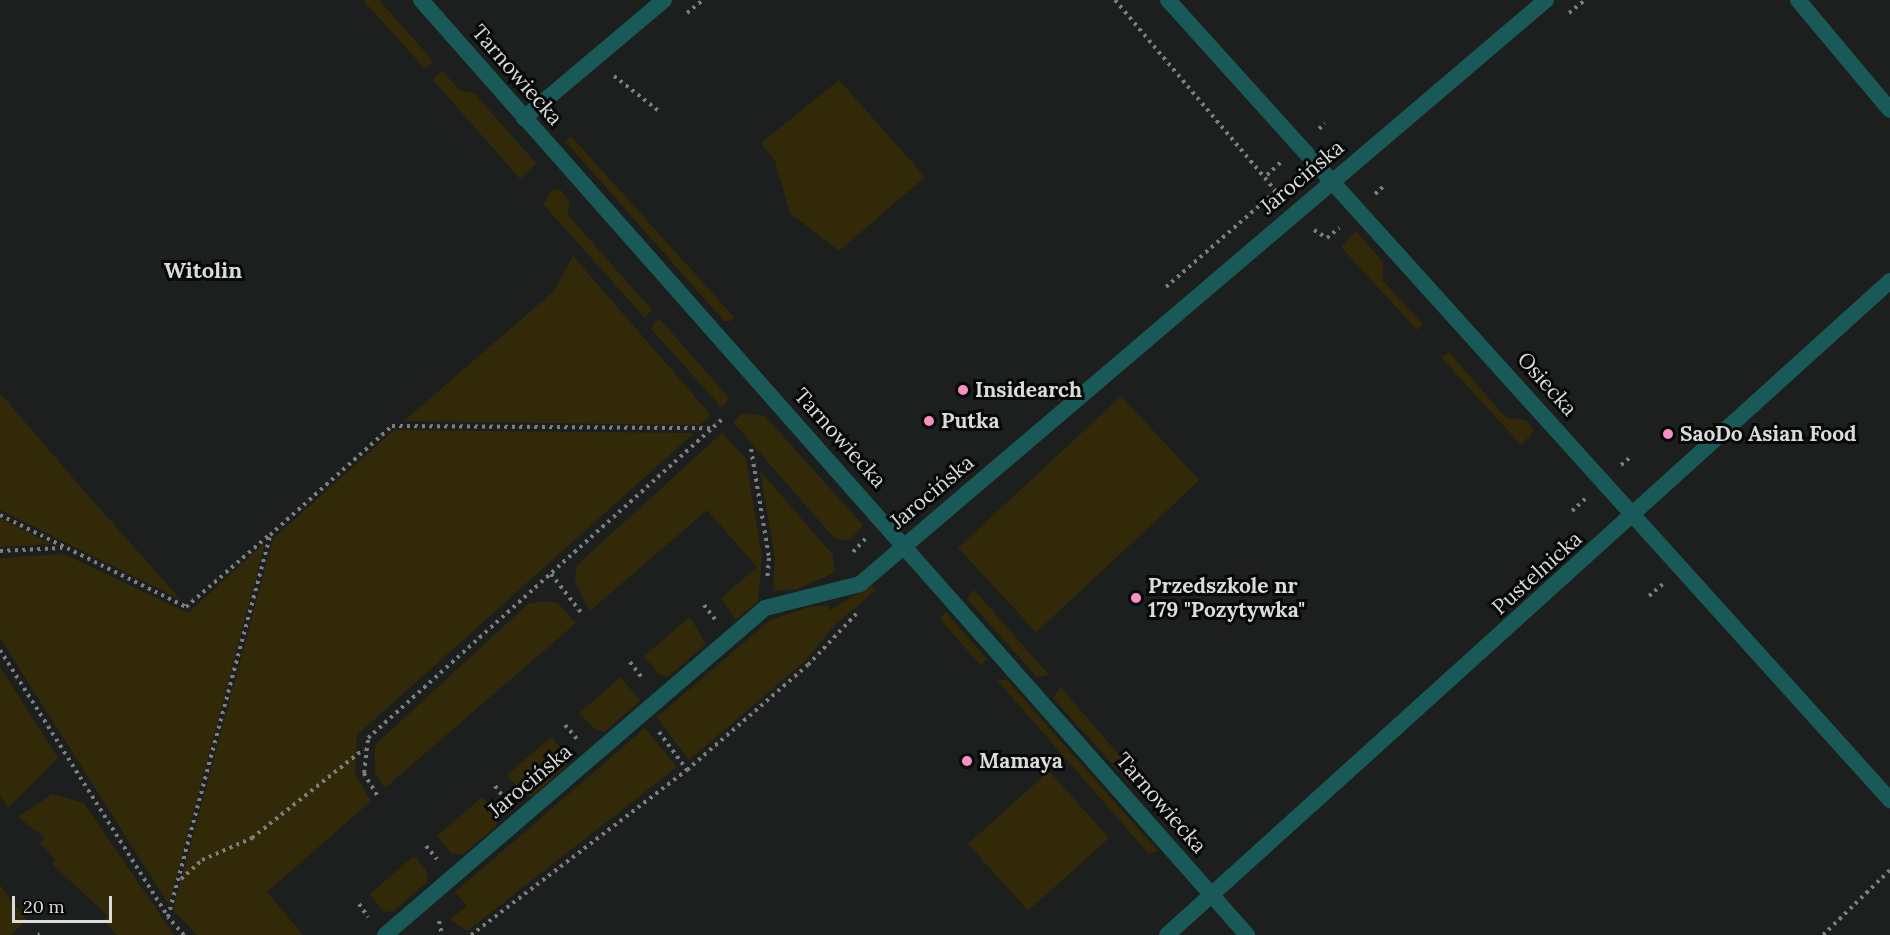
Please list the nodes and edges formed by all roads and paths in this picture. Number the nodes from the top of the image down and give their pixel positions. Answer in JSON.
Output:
{"nodes":[{"id":1,"x":421,"y":0,"type":"edge"},
{"id":2,"x":664,"y":0,"type":"edge"},
{"id":3,"x":1115,"y":0,"type":"edge"},
{"id":4,"x":1168,"y":0,"type":"edge"},
{"id":5,"x":1546,"y":0,"type":"edge"},
{"id":6,"x":1798,"y":0,"type":"edge"},
{"id":7,"x":614,"y":76,"type":"dead end"},
{"id":8,"x":1890,"y":110,"type":"edge"},
{"id":9,"x":660,"y":112,"type":"dead end"},
{"id":10,"x":524,"y":118,"type":"junction"},
{"id":11,"x":1267,"y":175,"type":"dead end"},
{"id":12,"x":1335,"y":180,"type":"junction"},
{"id":13,"x":1890,"y":281,"type":"edge"},
{"id":14,"x":723,"y":418,"type":"dead end"},
{"id":15,"x":711,"y":429,"type":"junction"},
{"id":16,"x":751,"y":449,"type":"dead end"},
{"id":17,"x":0,"y":515,"type":"edge"},
{"id":18,"x":1635,"y":516,"type":"junction"},
{"id":19,"x":270,"y":535,"type":"junction"},
{"id":20,"x":904,"y":545,"type":"junction"},
{"id":21,"x":63,"y":548,"type":"junction"},
{"id":22,"x":0,"y":551,"type":"edge"},
{"id":23,"x":550,"y":574,"type":"junction"},
{"id":24,"x":765,"y":608,"type":"junction"},
{"id":25,"x":861,"y":609,"type":"dead end"},
{"id":26,"x":583,"y":615,"type":"dead end"},
{"id":27,"x":0,"y":650,"type":"edge"},
{"id":28,"x":645,"y":713,"type":"junction"},
{"id":29,"x":365,"y":748,"type":"junction"},
{"id":30,"x":687,"y":770,"type":"junction"},
{"id":31,"x":377,"y":795,"type":"dead end"},
{"id":32,"x":1890,"y":800,"type":"edge"},
{"id":33,"x":1890,"y":870,"type":"edge"},
{"id":34,"x":179,"y":880,"type":"junction"},
{"id":35,"x":1212,"y":895,"type":"junction"},
{"id":36,"x":168,"y":917,"type":"junction"},
{"id":37,"x":184,"y":935,"type":"edge"},
{"id":38,"x":385,"y":935,"type":"edge"},
{"id":39,"x":471,"y":935,"type":"edge"},
{"id":40,"x":1167,"y":935,"type":"edge"},
{"id":41,"x":1247,"y":935,"type":"edge"},
{"id":42,"x":1823,"y":935,"type":"edge"}],
"edges":[{"from":1,"to":10,"type":"street","name":"Tarnowiecka"},
{"from":2,"to":10,"type":"street"},
{"from":3,"to":11,"type":"path"},
{"from":4,"to":12,"type":"street","name":"Osiecka"},
{"from":5,"to":12,"type":"street","name":"Jarocińska"},
{"from":6,"to":8,"type":"street"},
{"from":7,"to":9,"type":"path"},
{"from":10,"to":20,"type":"street","name":"Tarnowiecka"},
{"from":12,"to":18,"type":"street","name":"Osiecka"},
{"from":12,"to":20,"type":"street","name":"Jarocińska"},
{"from":13,"to":18,"type":"street","name":"Pustelnicka"},
{"from":14,"to":15,"type":"path"},
{"from":15,"to":19,"type":"path"},
{"from":15,"to":23,"type":"path"},
{"from":16,"to":24,"type":"path"},
{"from":17,"to":21,"type":"path"},
{"from":18,"to":32,"type":"street","name":"Osiecka"},
{"from":18,"to":35,"type":"street","name":"Pustelnicka"},
{"from":19,"to":21,"type":"path"},
{"from":19,"to":34,"type":"path"},
{"from":20,"to":24,"type":"street","name":"Jarocińska"},
{"from":20,"to":35,"type":"street","name":"Tarnowiecka"},
{"from":21,"to":22,"type":"path"},
{"from":23,"to":26,"type":"path"},
{"from":23,"to":29,"type":"path"},
{"from":24,"to":28,"type":"street","name":"Jarocińska"},
{"from":25,"to":30,"type":"path"},
{"from":27,"to":36,"type":"path"},
{"from":28,"to":30,"type":"path"},
{"from":28,"to":38,"type":"street","name":"Jarocińska"},
{"from":29,"to":31,"type":"path"},
{"from":29,"to":34,"type":"path"},
{"from":30,"to":39,"type":"path"},
{"from":33,"to":42,"type":"path"},
{"from":34,"to":36,"type":"path"},
{"from":35,"to":40,"type":"street","name":"Pustelnicka"},
{"from":35,"to":41,"type":"street","name":"Tarnowiecka"},
{"from":36,"to":37,"type":"path"}]}
